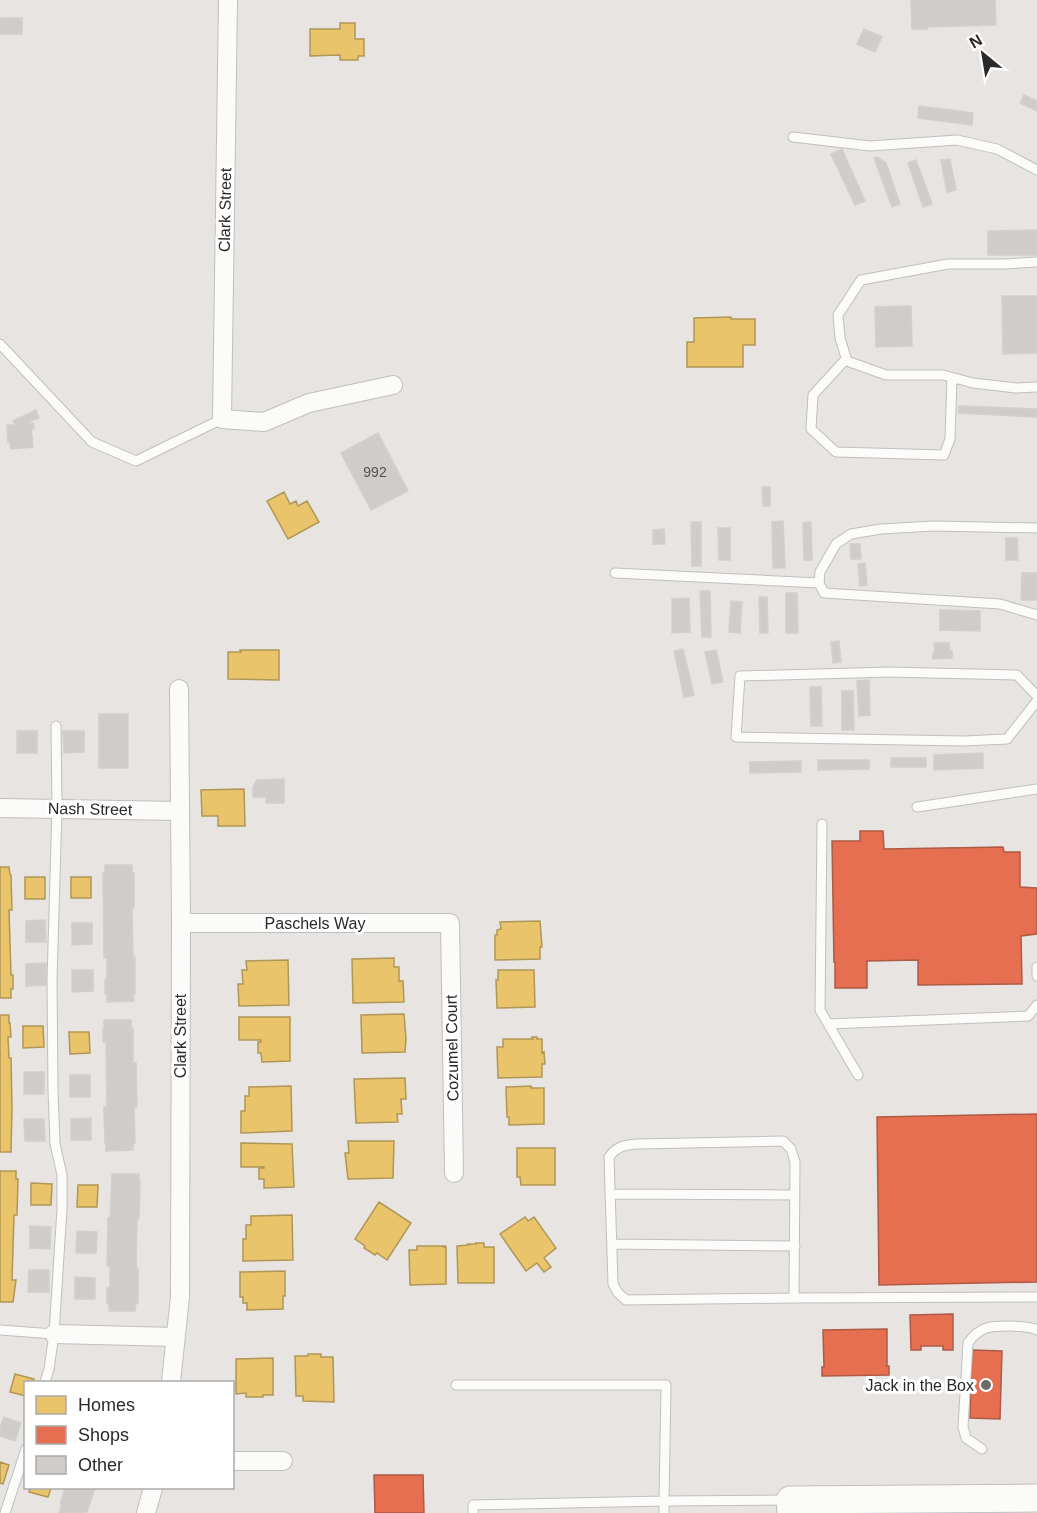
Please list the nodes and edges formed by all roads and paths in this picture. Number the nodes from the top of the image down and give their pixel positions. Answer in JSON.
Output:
{"nodes":[{"id":1,"x":228,"y":0,"type":"edge"},
{"id":2,"x":793,"y":137,"type":"dead end"},
{"id":3,"x":1037,"y":170,"type":"edge"},
{"id":4,"x":1037,"y":262,"type":"edge"},
{"id":5,"x":0,"y":344,"type":"edge"},
{"id":6,"x":846,"y":359,"type":"junction"},
{"id":7,"x":952,"y":378,"type":"junction"},
{"id":8,"x":393,"y":385,"type":"dead end"},
{"id":9,"x":1037,"y":387,"type":"edge"},
{"id":10,"x":222,"y":419,"type":"junction"},
{"id":11,"x":1037,"y":528,"type":"edge"},
{"id":12,"x":615,"y":573,"type":"dead end"},
{"id":13,"x":819,"y":584,"type":"junction"},
{"id":14,"x":1037,"y":615,"type":"edge"},
{"id":15,"x":179,"y":689,"type":"dead end"},
{"id":16,"x":1037,"y":696,"type":"edge"},
{"id":17,"x":1037,"y":701,"type":"edge"},
{"id":18,"x":56,"y":726,"type":"dead end"},
{"id":19,"x":1037,"y":789,"type":"edge"},
{"id":20,"x":917,"y":807,"type":"dead end"},
{"id":21,"x":0,"y":808,"type":"edge"},
{"id":22,"x":57,"y":809,"type":"junction"},
{"id":23,"x":179,"y":811,"type":"junction"},
{"id":24,"x":822,"y":824,"type":"dead end"},
{"id":25,"x":181,"y":923,"type":"junction"},
{"id":26,"x":450,"y":923,"type":"joint"},
{"id":27,"x":1037,"y":967,"type":"edge"},
{"id":28,"x":1037,"y":976,"type":"edge"},
{"id":29,"x":1037,"y":1005,"type":"edge"},
{"id":30,"x":828,"y":1024,"type":"junction"},
{"id":31,"x":858,"y":1075,"type":"dead end"},
{"id":32,"x":454,"y":1173,"type":"dead end"},
{"id":33,"x":610,"y":1194,"type":"junction"},
{"id":34,"x":795,"y":1196,"type":"junction"},
{"id":35,"x":612,"y":1244,"type":"junction"},
{"id":36,"x":795,"y":1246,"type":"junction"},
{"id":37,"x":1037,"y":1297,"type":"edge"},
{"id":38,"x":794,"y":1298,"type":"junction"},
{"id":39,"x":0,"y":1330,"type":"edge"},
{"id":40,"x":1037,"y":1330,"type":"edge"},
{"id":41,"x":54,"y":1334,"type":"junction"},
{"id":42,"x":175,"y":1337,"type":"junction"},
{"id":43,"x":46,"y":1381,"type":"edge"},
{"id":44,"x":171,"y":1381,"type":"edge"},
{"id":45,"x":456,"y":1385,"type":"dead end"},
{"id":46,"x":982,"y":1449,"type":"dead end"},
{"id":47,"x":24,"y":1455,"type":"edge"},
{"id":48,"x":234,"y":1461,"type":"edge"},
{"id":49,"x":283,"y":1461,"type":"dead end"},
{"id":50,"x":153,"y":1489,"type":"edge"},
{"id":51,"x":1037,"y":1498,"type":"edge"},
{"id":52,"x":664,"y":1501,"type":"junction"},
{"id":53,"x":877,"y":1506,"type":"edge"},
{"id":54,"x":791,"y":1507,"type":"edge"},
{"id":55,"x":5,"y":1513,"type":"edge"},
{"id":56,"x":146,"y":1513,"type":"edge"},
{"id":57,"x":473,"y":1513,"type":"edge"},
{"id":58,"x":664,"y":1513,"type":"edge"}],
"edges":[{"from":1,"to":10,"type":"street","name":"Clark Street"},
{"from":2,"to":3,"type":"lane"},
{"from":4,"to":6,"type":"lane"},
{"from":5,"to":10,"type":"lane"},
{"from":6,"to":7,"type":"lane"},
{"from":6,"to":7,"type":"lane"},
{"from":7,"to":9,"type":"lane"},
{"from":8,"to":10,"type":"street"},
{"from":11,"to":13,"type":"lane"},
{"from":12,"to":13,"type":"lane"},
{"from":13,"to":14,"type":"lane"},
{"from":15,"to":23,"type":"street","name":"Clark Street"},
{"from":16,"to":17,"type":"lane"},
{"from":18,"to":22,"type":"lane"},
{"from":19,"to":20,"type":"lane"},
{"from":21,"to":22,"type":"street","name":"Nash Street"},
{"from":22,"to":23,"type":"street","name":"Nash Street"},
{"from":22,"to":41,"type":"lane"},
{"from":23,"to":25,"type":"street","name":"Clark Street"},
{"from":24,"to":30,"type":"lane"},
{"from":25,"to":26,"type":"street","name":"Paschels Way"},
{"from":25,"to":42,"type":"street","name":"Clark Street"},
{"from":26,"to":32,"type":"street","name":"Cozumel Court"},
{"from":27,"to":28,"type":"lane"},
{"from":29,"to":30,"type":"lane"},
{"from":30,"to":31,"type":"lane"},
{"from":33,"to":34,"type":"lane"},
{"from":33,"to":34,"type":"lane"},
{"from":33,"to":35,"type":"lane"},
{"from":34,"to":36,"type":"lane"},
{"from":35,"to":36,"type":"lane"},
{"from":35,"to":38,"type":"lane"},
{"from":36,"to":38,"type":"lane"},
{"from":37,"to":38,"type":"lane"},
{"from":39,"to":41,"type":"lane"},
{"from":40,"to":46,"type":"lane"},
{"from":41,"to":42,"type":"street"},
{"from":41,"to":43,"type":"lane"},
{"from":42,"to":44,"type":"street","name":"Clark Street"},
{"from":45,"to":52,"type":"lane"},
{"from":47,"to":55,"type":"lane"},
{"from":48,"to":49,"type":"street"},
{"from":50,"to":56,"type":"street"},
{"from":51,"to":53,"type":"street"},
{"from":52,"to":54,"type":"lane"},
{"from":52,"to":57,"type":"lane"},
{"from":52,"to":58,"type":"lane"},
{"from":53,"to":54,"type":"street"}]}
